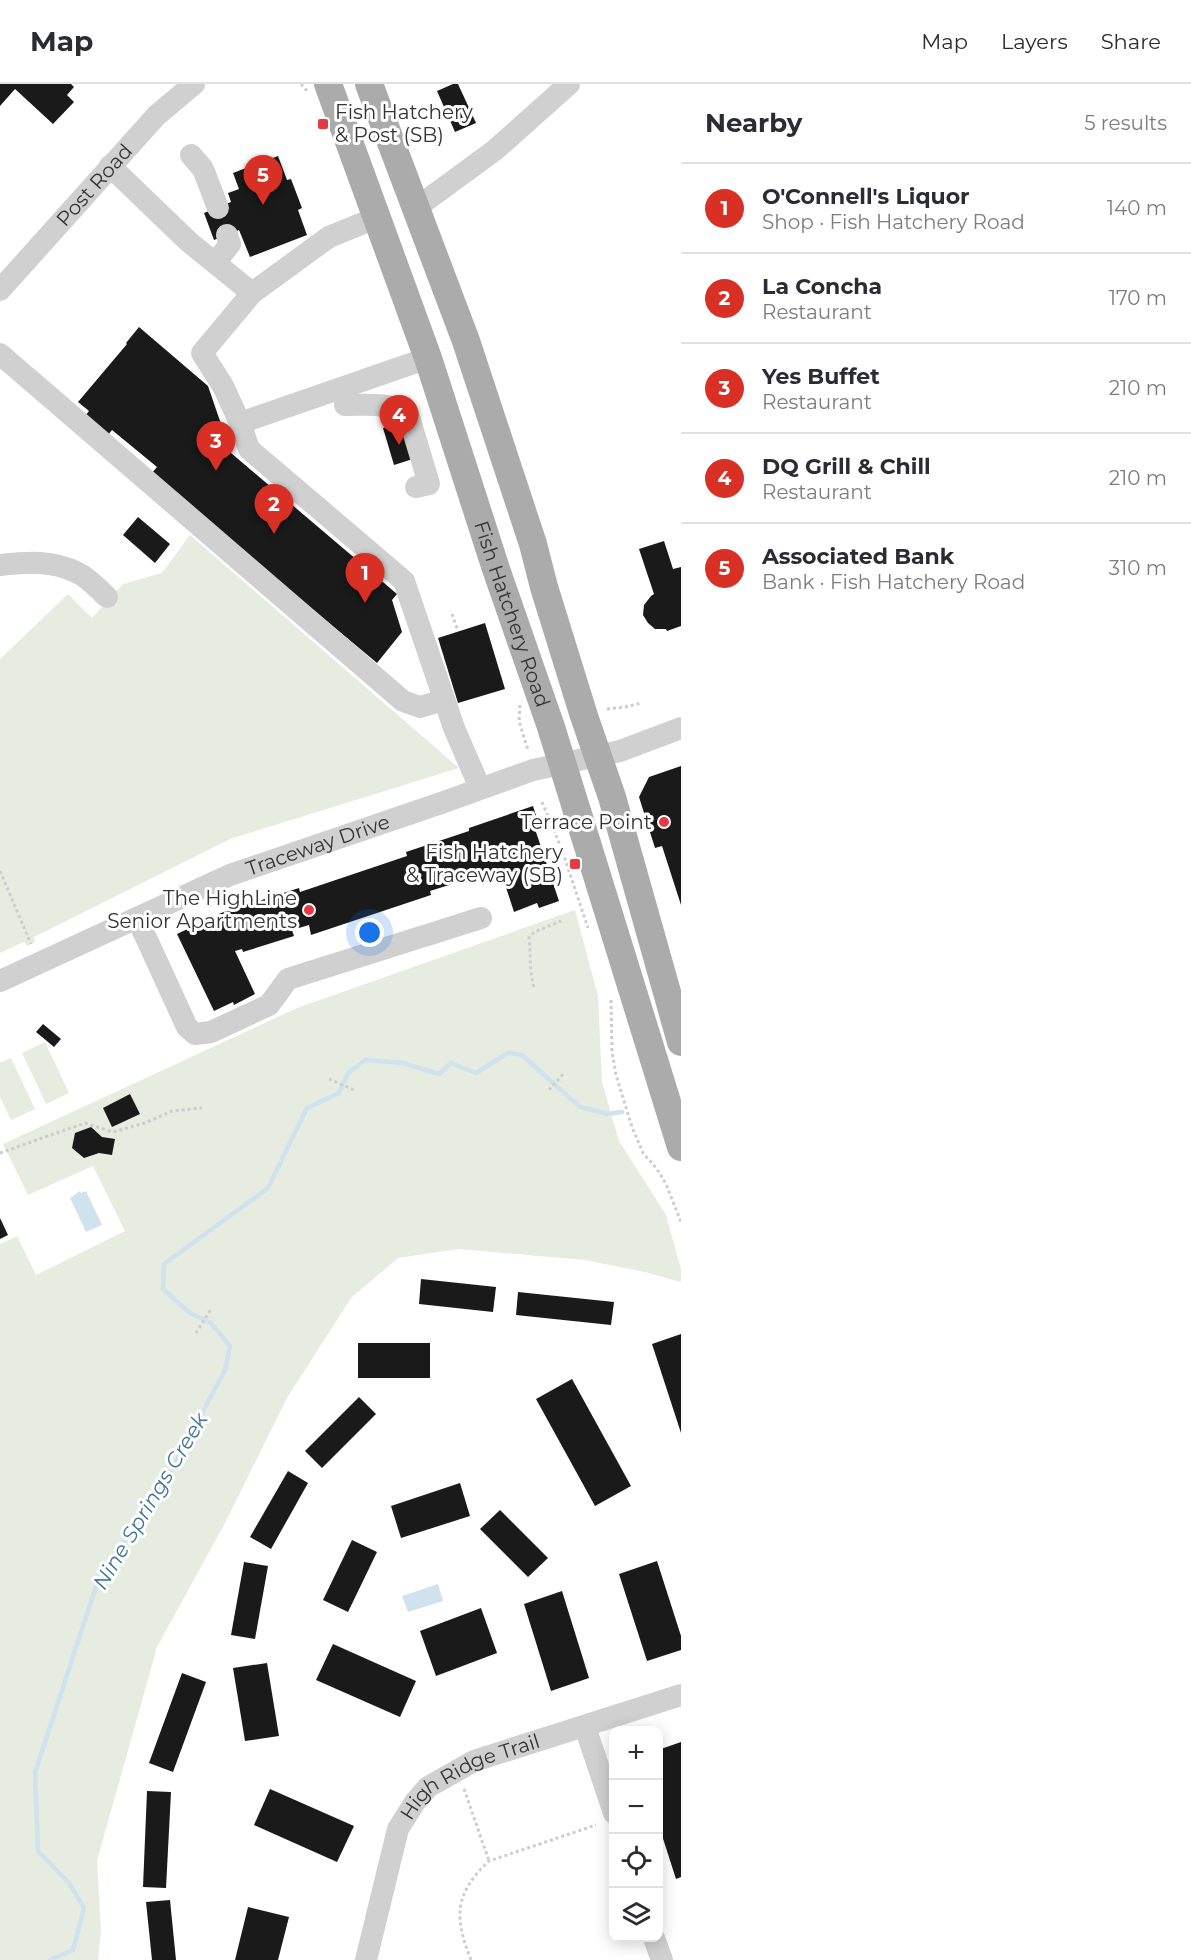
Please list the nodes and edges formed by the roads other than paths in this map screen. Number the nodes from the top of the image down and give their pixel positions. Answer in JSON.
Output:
{"nodes":[{"id":1,"x":369,"y":84,"type":"edge"},
{"id":2,"x":569,"y":84,"type":"edge"},
{"id":3,"x":317,"y":86,"type":"edge"},
{"id":4,"x":176,"y":88,"type":"edge"},
{"id":5,"x":191,"y":155,"type":"dead end"},
{"id":6,"x":110,"y":166,"type":"junction"},
{"id":7,"x":218,"y":208,"type":"dead end"},
{"id":8,"x":416,"y":208,"type":"junction"},
{"id":9,"x":378,"y":218,"type":"junction"},
{"id":10,"x":227,"y":235,"type":"dead end"},
{"id":11,"x":215,"y":263,"type":"junction"},
{"id":12,"x":0,"y":290,"type":"edge"},
{"id":13,"x":252,"y":293,"type":"junction"},
{"id":14,"x":0,"y":354,"type":"edge"},
{"id":15,"x":428,"y":358,"type":"junction"},
{"id":16,"x":345,"y":405,"type":"dead end"},
{"id":17,"x":240,"y":423,"type":"junction"},
{"id":18,"x":494,"y":426,"type":"junction"},
{"id":19,"x":416,"y":487,"type":"dead end"},
{"id":20,"x":0,"y":565,"type":"edge"},
{"id":21,"x":107,"y":597,"type":"dead end"},
{"id":22,"x":444,"y":700,"type":"junction"},
{"id":23,"x":681,"y":728,"type":"edge"},
{"id":24,"x":579,"y":760,"type":"junction"},
{"id":25,"x":480,"y":788,"type":"junction"},
{"id":26,"x":137,"y":918,"type":"junction"},
{"id":27,"x":481,"y":918,"type":"dead end"},
{"id":28,"x":0,"y":981,"type":"edge"},
{"id":29,"x":681,"y":1042,"type":"edge"},
{"id":30,"x":681,"y":1147,"type":"edge"},
{"id":31,"x":681,"y":1695,"type":"edge"},
{"id":32,"x":585,"y":1727,"type":"junction"},
{"id":33,"x":605,"y":1819,"type":"edge"},
{"id":34,"x":655,"y":1942,"type":"edge"},
{"id":35,"x":366,"y":1960,"type":"edge"},
{"id":36,"x":662,"y":1960,"type":"edge"}],
"edges":[{"from":1,"to":8,"type":"main road","name":"Fish Hatchery Road"},
{"from":2,"to":8,"type":"street"},
{"from":3,"to":9,"type":"main road","name":"Fish Hatchery Road"},
{"from":4,"to":6,"type":"street","name":"Post Road"},
{"from":5,"to":7,"type":"street"},
{"from":6,"to":11,"type":"street"},
{"from":6,"to":12,"type":"street","name":"Post Road"},
{"from":8,"to":18,"type":"main road","name":"Fish Hatchery Road"},
{"from":9,"to":13,"type":"street"},
{"from":9,"to":15,"type":"main road","name":"Fish Hatchery Road"},
{"from":10,"to":11,"type":"street"},
{"from":11,"to":13,"type":"street"},
{"from":13,"to":17,"type":"street"},
{"from":14,"to":22,"type":"street"},
{"from":15,"to":17,"type":"street"},
{"from":15,"to":18,"type":"main road"},
{"from":15,"to":24,"type":"main road","name":"Fish Hatchery Road"},
{"from":16,"to":19,"type":"street"},
{"from":17,"to":22,"type":"street"},
{"from":18,"to":24,"type":"main road","name":"Fish Hatchery Road"},
{"from":20,"to":21,"type":"street"},
{"from":22,"to":25,"type":"street"},
{"from":23,"to":24,"type":"street","name":"Traceway Drive"},
{"from":24,"to":25,"type":"street","name":"Traceway Drive"},
{"from":24,"to":29,"type":"main road","name":"Fish Hatchery Road"},
{"from":24,"to":30,"type":"main road","name":"Fish Hatchery Road"},
{"from":25,"to":26,"type":"street","name":"Traceway Drive"},
{"from":26,"to":27,"type":"street"},
{"from":26,"to":28,"type":"street","name":"Traceway Drive"},
{"from":31,"to":32,"type":"street","name":"High Ridge Trail"},
{"from":32,"to":33,"type":"street"},
{"from":32,"to":35,"type":"street","name":"High Ridge Trail"},
{"from":34,"to":36,"type":"street"}]}
